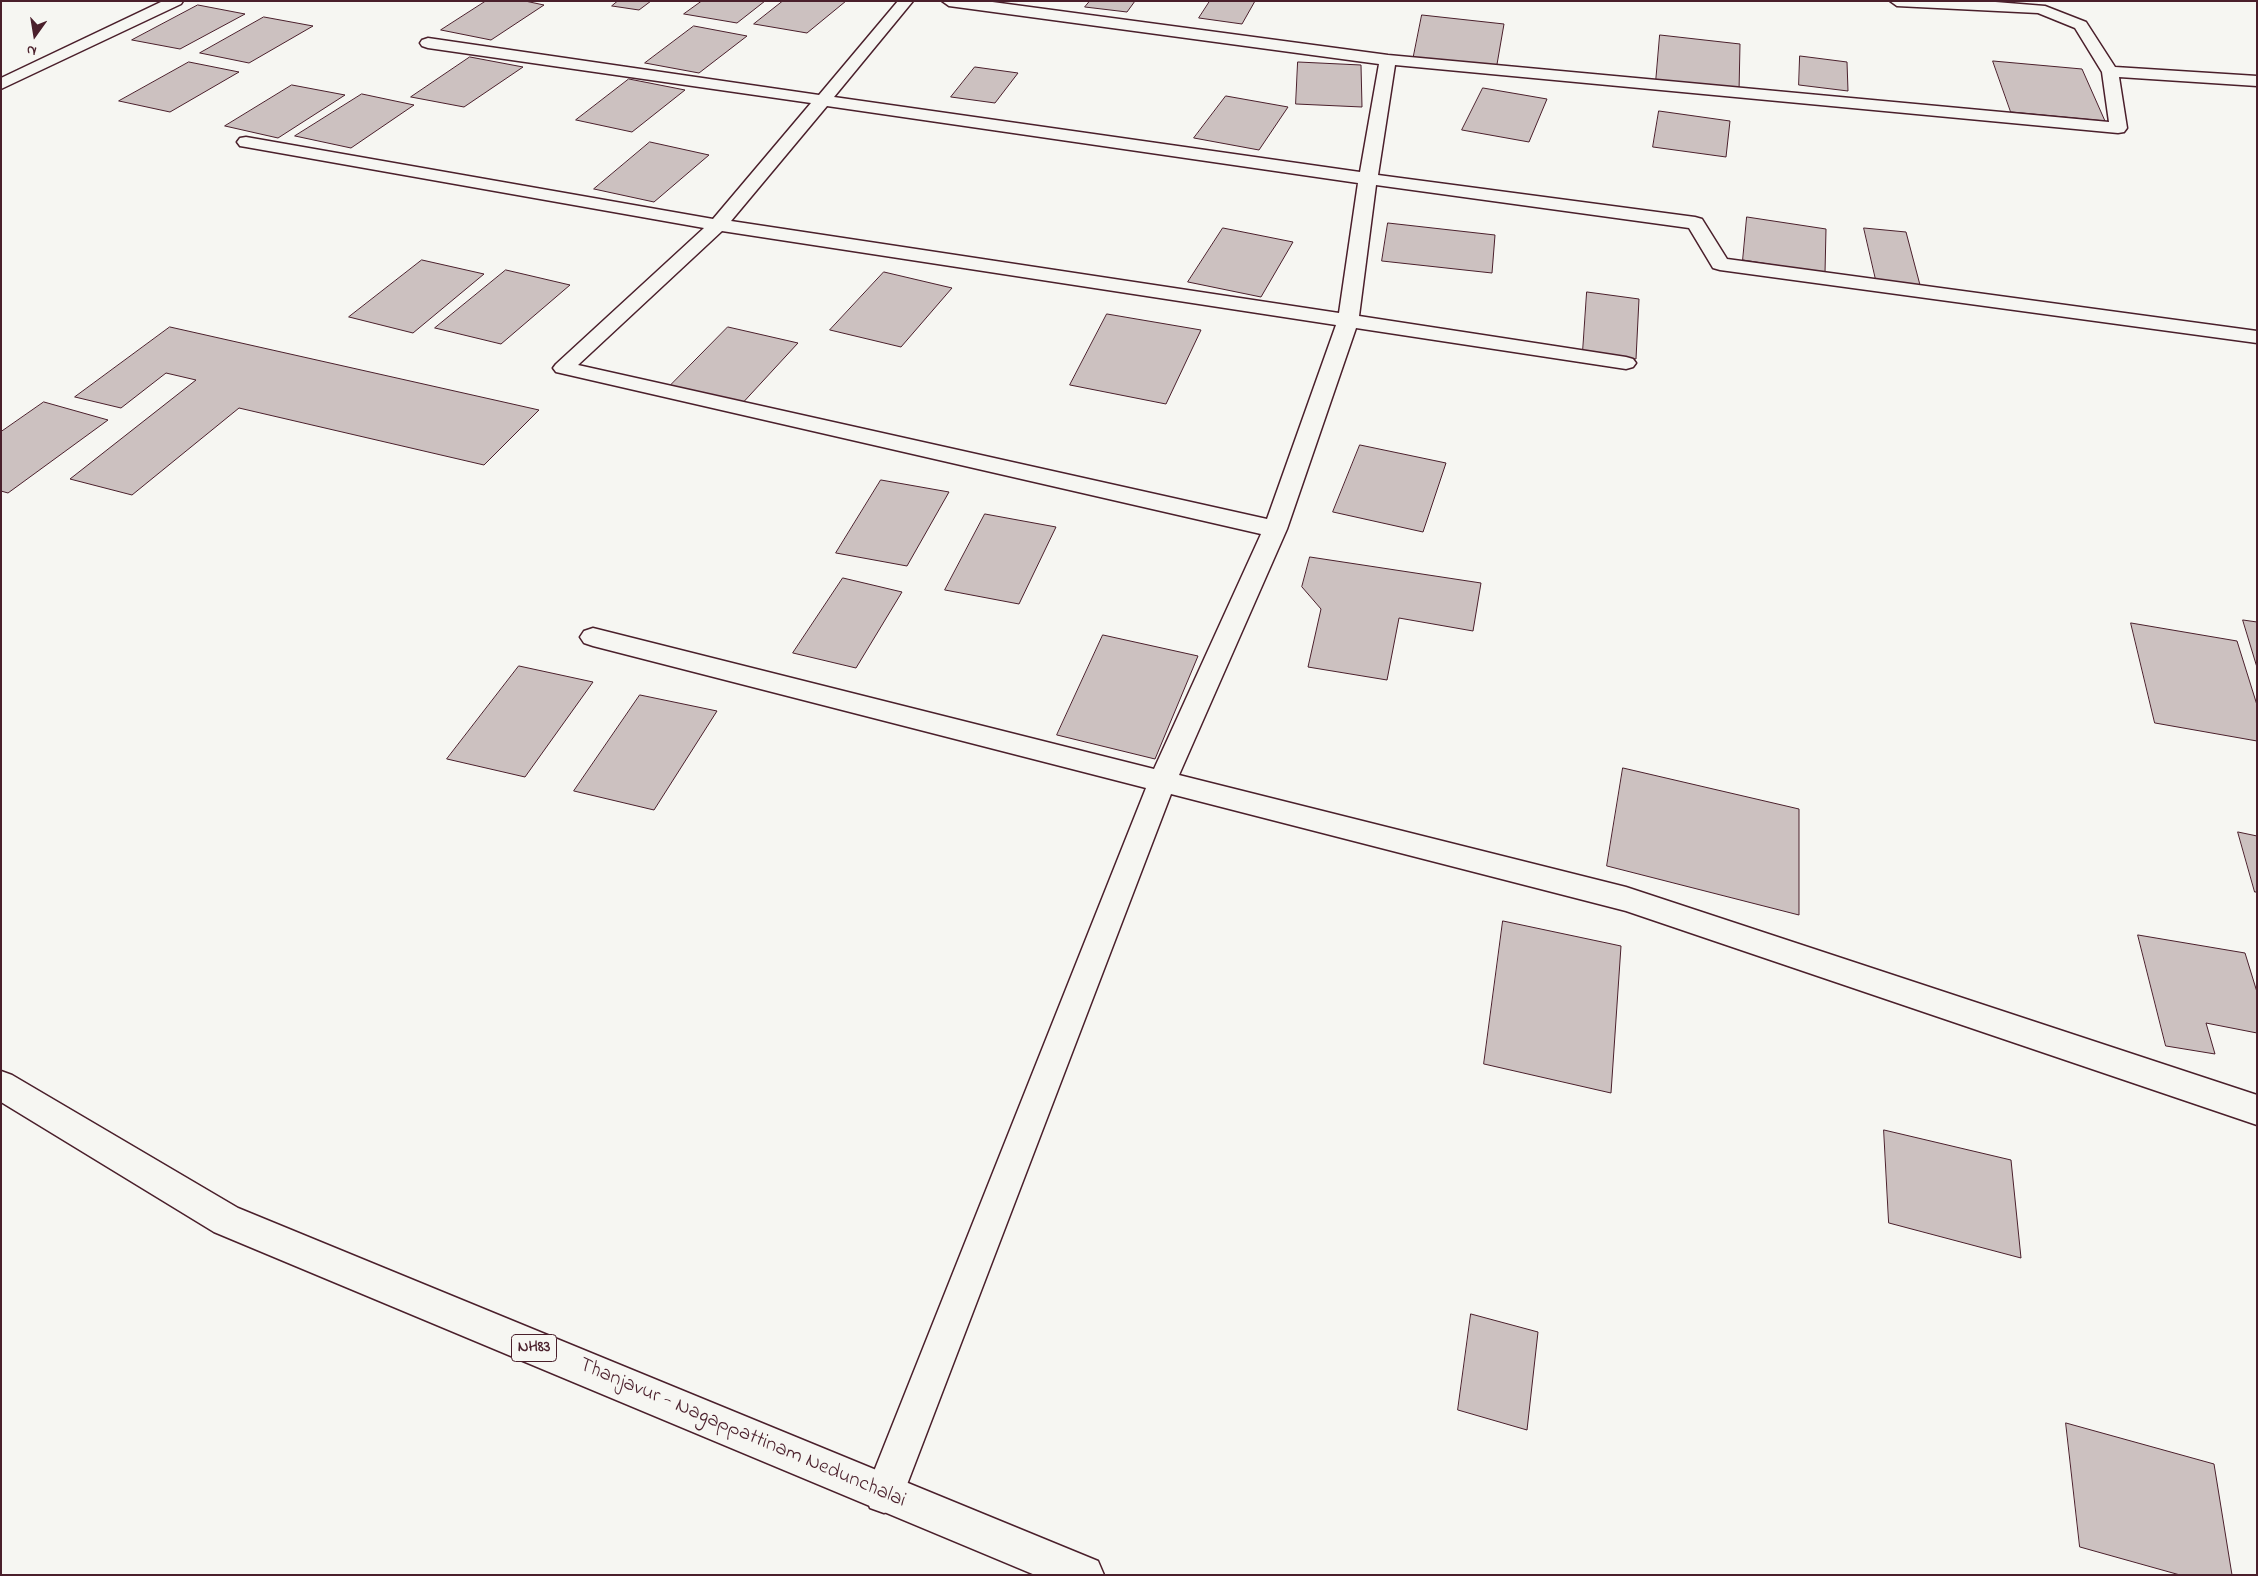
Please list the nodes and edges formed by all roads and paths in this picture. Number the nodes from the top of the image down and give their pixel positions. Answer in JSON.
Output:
{"nodes":[{"id":1,"x":176,"y":1,"type":"edge"},
{"id":2,"x":906,"y":1,"type":"edge"},
{"id":3,"x":949,"y":1,"type":"edge"},
{"id":4,"x":1897,"y":1,"type":"edge"},
{"id":5,"x":428,"y":44,"type":"dead end"},
{"id":6,"x":1388,"y":60,"type":"junction"},
{"id":7,"x":2110,"y":72,"type":"junction"},
{"id":8,"x":2257,"y":81,"type":"edge"},
{"id":9,"x":1,"y":84,"type":"edge"},
{"id":10,"x":823,"y":100,"type":"junction"},
{"id":11,"x":246,"y":142,"type":"dead end"},
{"id":12,"x":1368,"y":179,"type":"junction"},
{"id":13,"x":718,"y":225,"type":"junction"},
{"id":14,"x":1348,"y":321,"type":"junction"},
{"id":15,"x":2257,"y":337,"type":"edge"},
{"id":16,"x":1626,"y":363,"type":"dead end"},
{"id":17,"x":1274,"y":528,"type":"junction"},
{"id":18,"x":593,"y":637,"type":"dead end"},
{"id":19,"x":1162,"y":782,"type":"junction"},
{"id":20,"x":1,"y":1085,"type":"edge"},
{"id":21,"x":2257,"y":1110,"type":"edge"},
{"id":22,"x":884,"y":1494,"type":"junction"},
{"id":23,"x":1084,"y":1575,"type":"edge"}],
"edges":[{"from":1,"to":9,"type":"main road"},
{"from":2,"to":10,"type":"main road"},
{"from":3,"to":6,"type":"main road"},
{"from":4,"to":7,"type":"main road"},
{"from":5,"to":10,"type":"main road"},
{"from":6,"to":7,"type":"main road"},
{"from":6,"to":12,"type":"main road"},
{"from":7,"to":8,"type":"main road"},
{"from":10,"to":12,"type":"main road"},
{"from":10,"to":13,"type":"main road"},
{"from":11,"to":13,"type":"main road"},
{"from":12,"to":14,"type":"main road"},
{"from":12,"to":15,"type":"main road"},
{"from":13,"to":14,"type":"main road"},
{"from":13,"to":17,"type":"main road"},
{"from":14,"to":16,"type":"main road"},
{"from":14,"to":17,"type":"main road"},
{"from":17,"to":19,"type":"main road"},
{"from":18,"to":19,"type":"main road"},
{"from":19,"to":21,"type":"main road"},
{"from":19,"to":22,"type":"main road"},
{"from":20,"to":22,"type":"main road","name":"Thanjavur - Nagappattinam Nedunchalai","number":"NH83"},
{"from":22,"to":23,"type":"main road","name":"Thanjavur - Nagappattinam Nedunchalai","number":"NH83"}]}
